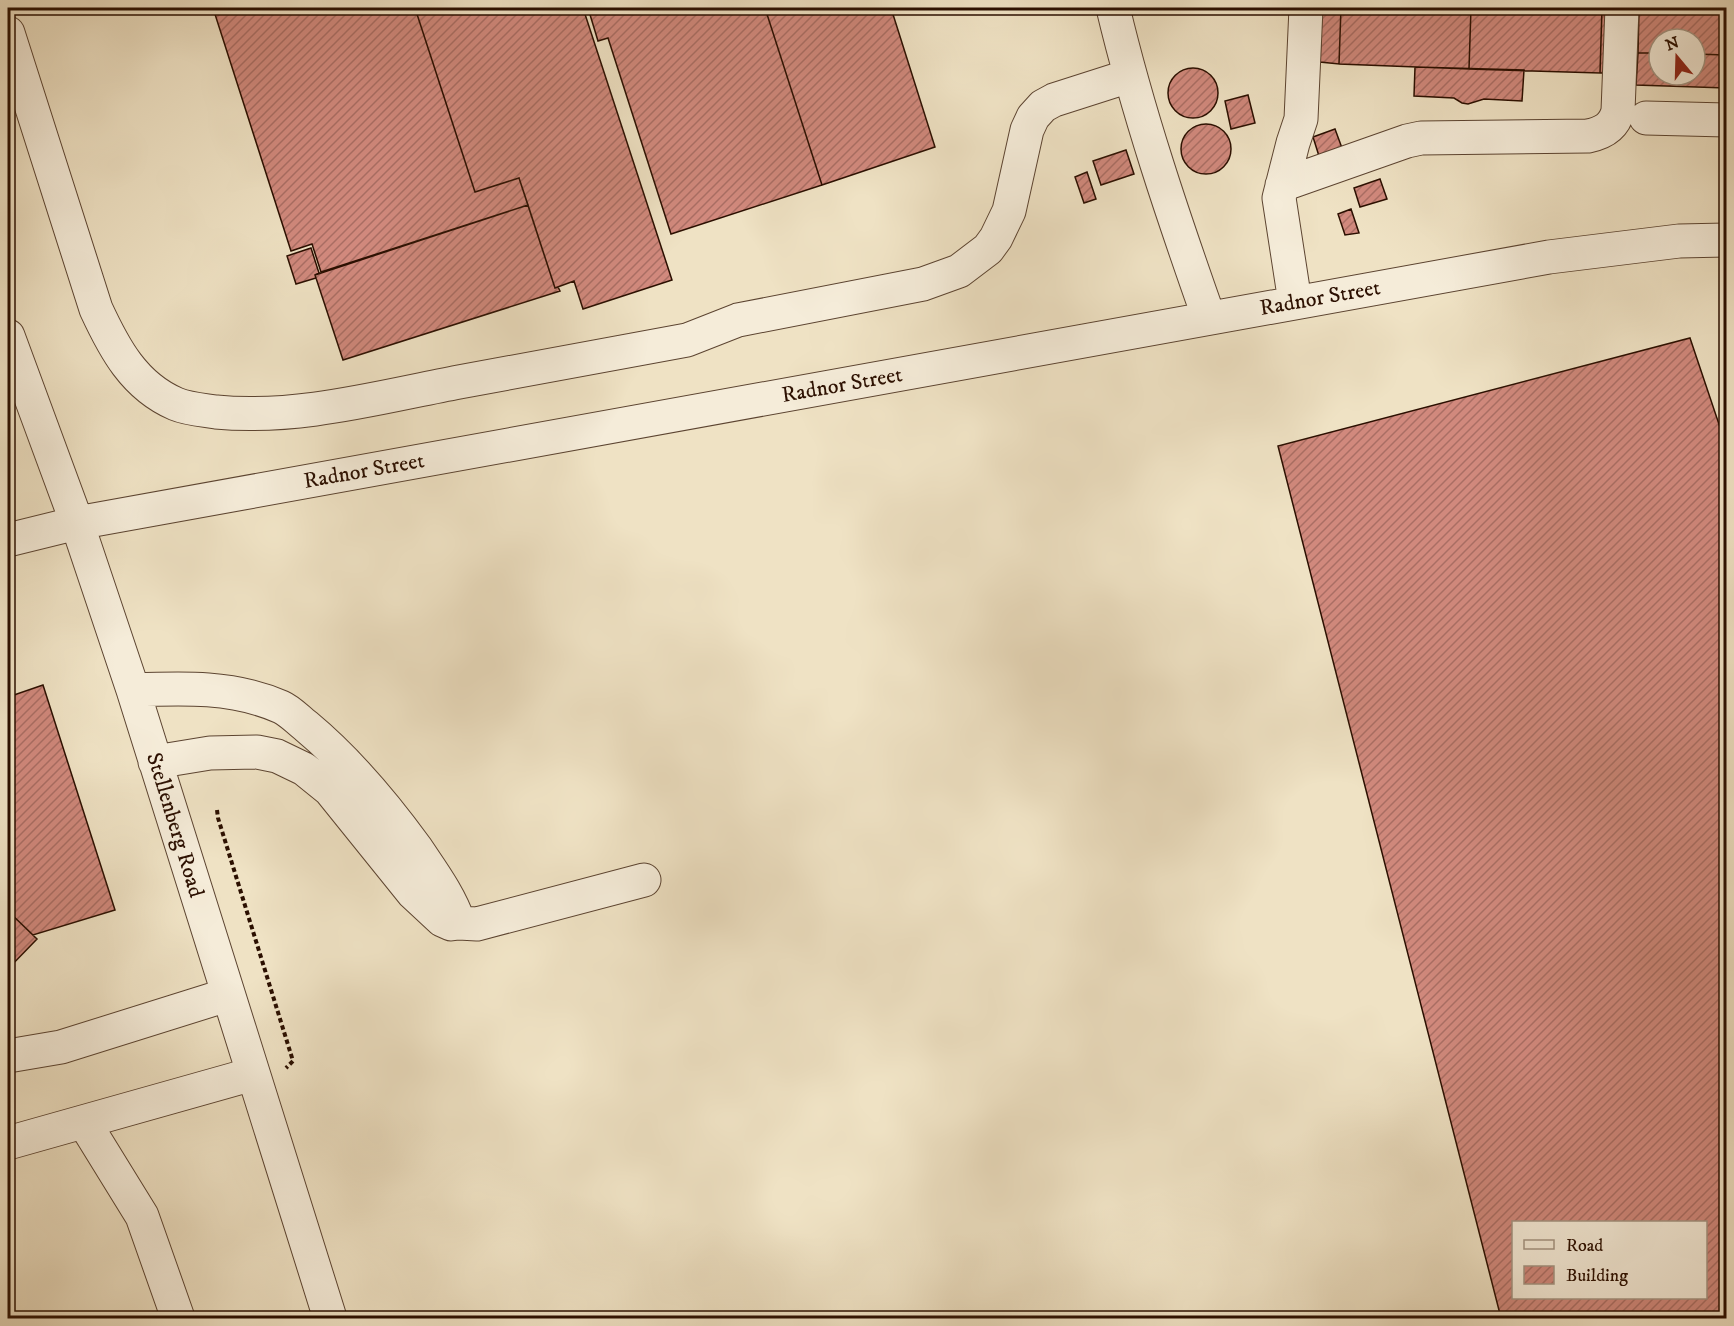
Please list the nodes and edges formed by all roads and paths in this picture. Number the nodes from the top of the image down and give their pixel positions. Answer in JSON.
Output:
{"nodes":[{"id":1,"x":1113,"y":8,"type":"edge"},
{"id":2,"x":1306,"y":8,"type":"edge"},
{"id":3,"x":1622,"y":8,"type":"edge"},
{"id":4,"x":8,"y":33,"type":"edge"},
{"id":5,"x":1129,"y":76,"type":"junction"},
{"id":6,"x":1646,"y":118,"type":"dead end"},
{"id":7,"x":1726,"y":120,"type":"edge"},
{"id":8,"x":1282,"y":185,"type":"junction"},
{"id":9,"x":1726,"y":228,"type":"edge"},
{"id":10,"x":1726,"y":240,"type":"edge"},
{"id":11,"x":1679,"y":241,"type":"junction"},
{"id":12,"x":1295,"y":302,"type":"junction"},
{"id":13,"x":1209,"y":318,"type":"junction"},
{"id":14,"x":8,"y":336,"type":"edge"},
{"id":15,"x":77,"y":523,"type":"junction"},
{"id":16,"x":8,"y":540,"type":"edge"},
{"id":17,"x":132,"y":690,"type":"junction"},
{"id":18,"x":155,"y":762,"type":"junction"},
{"id":19,"x":644,"y":880,"type":"dead end"},
{"id":20,"x":459,"y":923,"type":"junction"},
{"id":21,"x":224,"y":984,"type":"junction"},
{"id":22,"x":8,"y":1051,"type":"edge"},
{"id":23,"x":8,"y":1056,"type":"edge"},
{"id":24,"x":253,"y":1074,"type":"junction"},
{"id":25,"x":84,"y":1122,"type":"junction"},
{"id":26,"x":8,"y":1143,"type":"edge"},
{"id":27,"x":178,"y":1318,"type":"edge"},
{"id":28,"x":330,"y":1318,"type":"edge"}],
"edges":[{"from":1,"to":5,"type":"street"},
{"from":2,"to":8,"type":"street"},
{"from":3,"to":8,"type":"street"},
{"from":4,"to":5,"type":"street"},
{"from":5,"to":13,"type":"street"},
{"from":6,"to":7,"type":"street"},
{"from":8,"to":12,"type":"street"},
{"from":9,"to":11,"type":"street","name":"Radnor Street"},
{"from":10,"to":11,"type":"street","name":"Radnor Street"},
{"from":11,"to":12,"type":"street","name":"Radnor Street"},
{"from":12,"to":13,"type":"street","name":"Radnor Street"},
{"from":13,"to":15,"type":"street","name":"Radnor Street"},
{"from":14,"to":15,"type":"street","name":"Stellenberg Road"},
{"from":15,"to":16,"type":"street","name":"Radnor Street"},
{"from":15,"to":17,"type":"street","name":"Stellenberg Road"},
{"from":17,"to":18,"type":"street","name":"Stellenberg Road"},
{"from":17,"to":20,"type":"street"},
{"from":18,"to":20,"type":"street"},
{"from":18,"to":21,"type":"street","name":"Stellenberg Road"},
{"from":19,"to":20,"type":"street"},
{"from":21,"to":22,"type":"street"},
{"from":21,"to":23,"type":"street"},
{"from":21,"to":24,"type":"street","name":"Stellenberg Road"},
{"from":24,"to":25,"type":"street"},
{"from":24,"to":28,"type":"street","name":"Stellenberg Road"},
{"from":25,"to":26,"type":"street"},
{"from":25,"to":27,"type":"street"}]}
